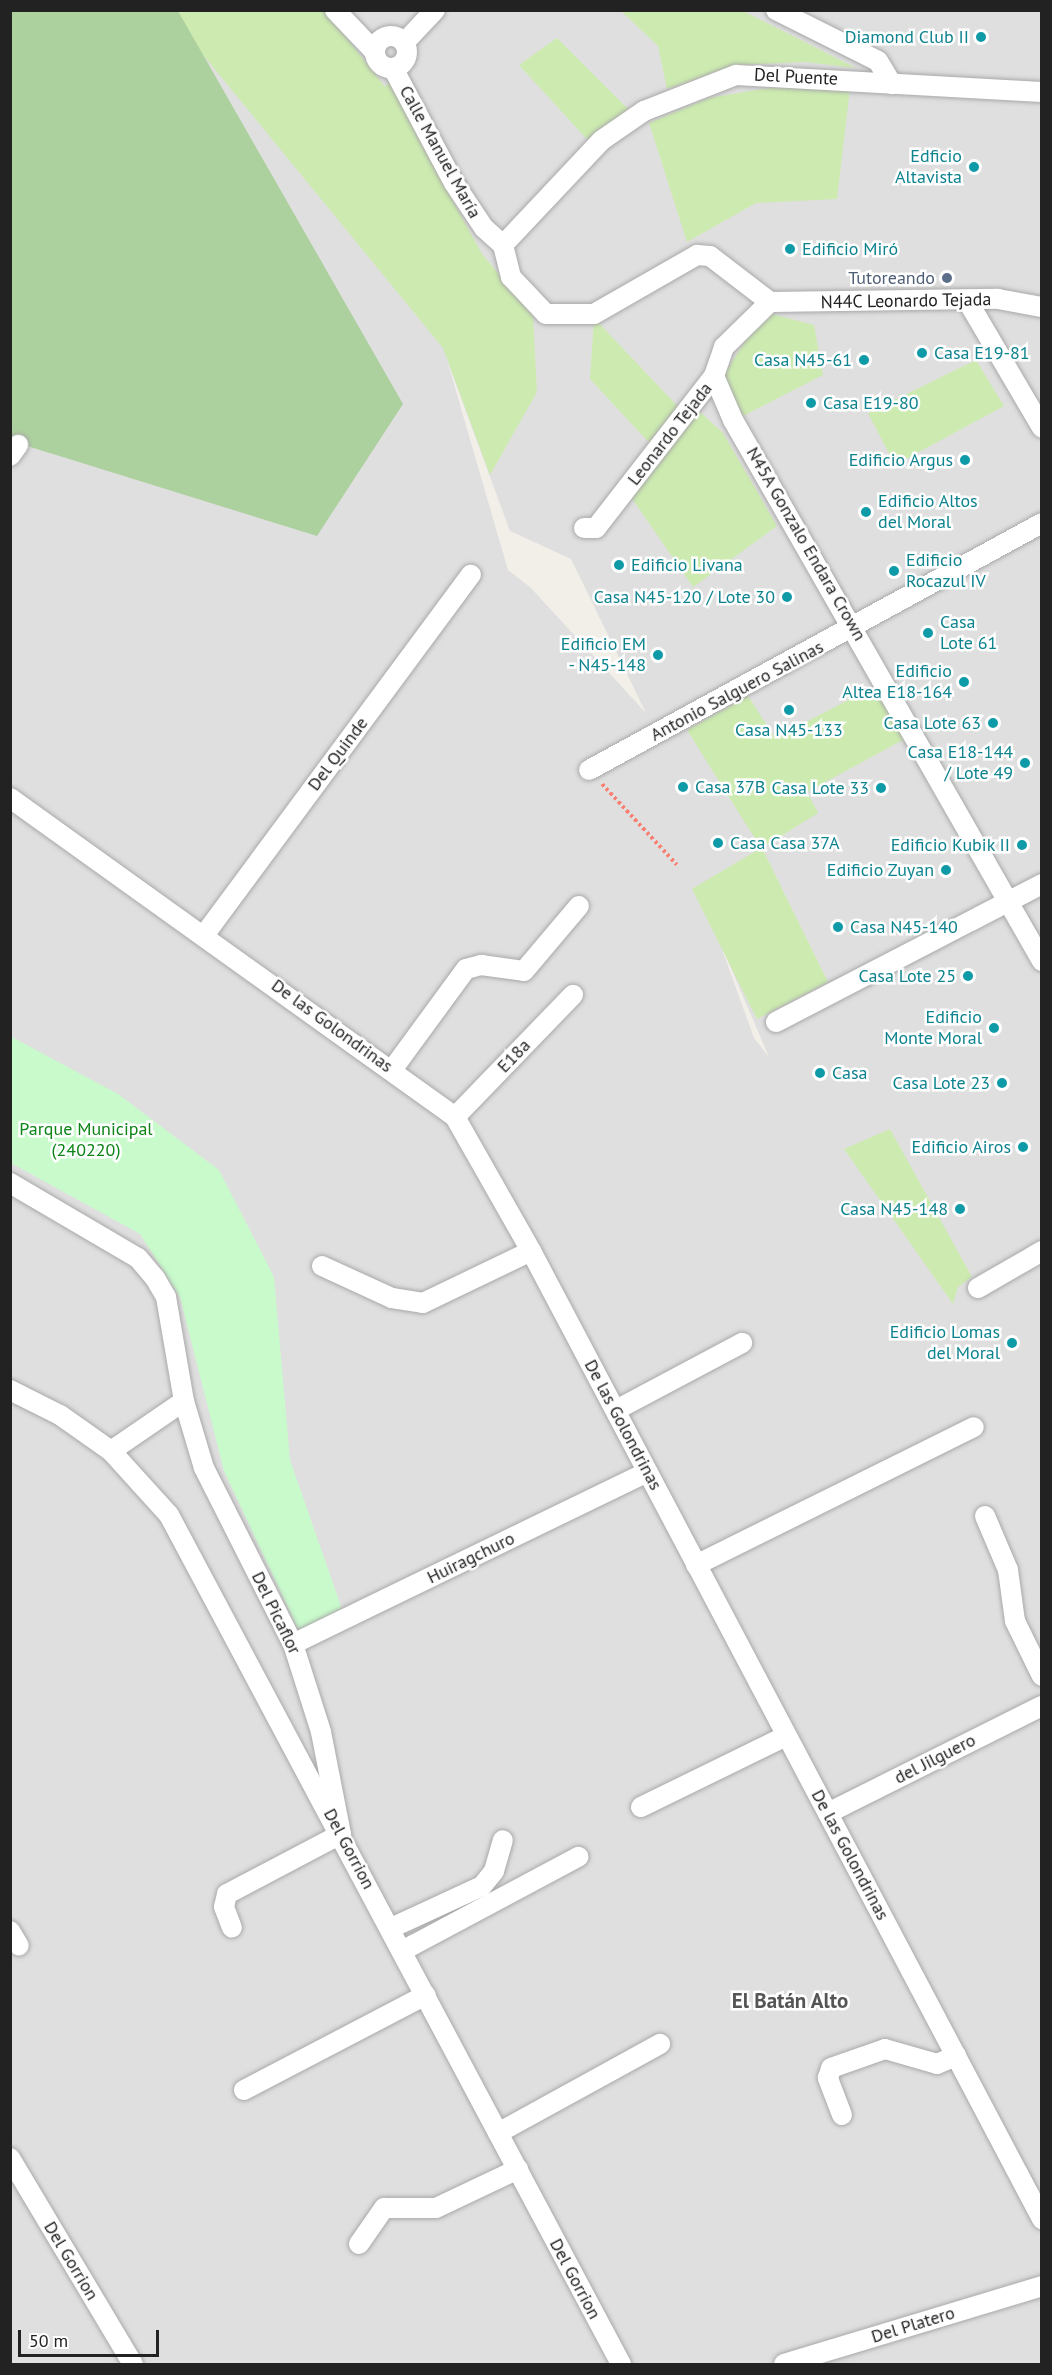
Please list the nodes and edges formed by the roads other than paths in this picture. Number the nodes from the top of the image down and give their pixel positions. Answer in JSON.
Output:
{"nodes":[{"id":1,"x":335,"y":10,"type":"edge"},
{"id":2,"x":435,"y":10,"type":"edge"},
{"id":3,"x":776,"y":10,"type":"edge"},
{"id":4,"x":404,"y":43,"type":"junction"},
{"id":5,"x":375,"y":52,"type":"junction"},
{"id":6,"x":393,"y":68,"type":"junction"},
{"id":7,"x":892,"y":84,"type":"junction"},
{"id":8,"x":1041,"y":92,"type":"edge"},
{"id":9,"x":503,"y":245,"type":"junction"},
{"id":10,"x":968,"y":300,"type":"junction"},
{"id":11,"x":770,"y":302,"type":"junction"},
{"id":12,"x":1041,"y":307,"type":"edge"},
{"id":13,"x":714,"y":376,"type":"junction"},
{"id":14,"x":1041,"y":428,"type":"edge"},
{"id":15,"x":1041,"y":523,"type":"edge"},
{"id":16,"x":584,"y":528,"type":"dead end"},
{"id":17,"x":471,"y":575,"type":"dead end"},
{"id":18,"x":855,"y":628,"type":"junction"},
{"id":19,"x":589,"y":771,"type":"road end"},
{"id":20,"x":10,"y":798,"type":"edge"},
{"id":21,"x":1041,"y":884,"type":"edge"},
{"id":22,"x":1007,"y":901,"type":"junction"},
{"id":23,"x":579,"y":906,"type":"dead end"},
{"id":24,"x":205,"y":934,"type":"junction"},
{"id":25,"x":1041,"y":961,"type":"edge"},
{"id":26,"x":573,"y":995,"type":"dead end"},
{"id":27,"x":776,"y":1022,"type":"dead end"},
{"id":28,"x":392,"y":1070,"type":"junction"},
{"id":29,"x":454,"y":1117,"type":"junction"},
{"id":30,"x":10,"y":1183,"type":"edge"},
{"id":31,"x":531,"y":1251,"type":"junction"},
{"id":32,"x":1041,"y":1251,"type":"edge"},
{"id":33,"x":322,"y":1266,"type":"dead end"},
{"id":34,"x":978,"y":1288,"type":"dead end"},
{"id":35,"x":742,"y":1343,"type":"dead end"},
{"id":36,"x":10,"y":1390,"type":"edge"},
{"id":37,"x":184,"y":1401,"type":"junction"},
{"id":38,"x":616,"y":1410,"type":"junction"},
{"id":39,"x":974,"y":1427,"type":"dead end"},
{"id":40,"x":111,"y":1451,"type":"junction"},
{"id":41,"x":648,"y":1472,"type":"junction"},
{"id":42,"x":985,"y":1516,"type":"dead end"},
{"id":43,"x":696,"y":1565,"type":"junction"},
{"id":44,"x":293,"y":1644,"type":"junction"},
{"id":45,"x":1041,"y":1676,"type":"edge"},
{"id":46,"x":1041,"y":1706,"type":"edge"},
{"id":47,"x":786,"y":1736,"type":"junction"},
{"id":48,"x":641,"y":1807,"type":"dead end"},
{"id":49,"x":828,"y":1813,"type":"junction"},
{"id":50,"x":341,"y":1834,"type":"junction"},
{"id":51,"x":503,"y":1840,"type":"dead end"},
{"id":52,"x":578,"y":1857,"type":"dead end"},
{"id":53,"x":232,"y":1928,"type":"dead end"},
{"id":54,"x":391,"y":1928,"type":"junction"},
{"id":55,"x":402,"y":1951,"type":"junction"},
{"id":56,"x":426,"y":1995,"type":"junction"},
{"id":57,"x":660,"y":2044,"type":"dead end"},
{"id":58,"x":956,"y":2056,"type":"junction"},
{"id":59,"x":244,"y":2090,"type":"dead end"},
{"id":60,"x":842,"y":2115,"type":"dead end"},
{"id":61,"x":498,"y":2133,"type":"junction"},
{"id":62,"x":10,"y":2158,"type":"edge"},
{"id":63,"x":518,"y":2169,"type":"junction"},
{"id":64,"x":1041,"y":2219,"type":"edge"},
{"id":65,"x":359,"y":2244,"type":"dead end"},
{"id":66,"x":1041,"y":2286,"type":"edge"},
{"id":67,"x":133,"y":2364,"type":"edge"},
{"id":68,"x":621,"y":2364,"type":"edge"},
{"id":69,"x":784,"y":2364,"type":"edge"}],
"edges":[{"from":1,"to":5,"type":"street"},
{"from":2,"to":4,"type":"street"},
{"from":3,"to":7,"type":"street"},
{"from":4,"to":5,"type":"street"},
{"from":4,"to":6,"type":"street"},
{"from":5,"to":6,"type":"street"},
{"from":6,"to":9,"type":"street","name":"Calle Manuel María"},
{"from":7,"to":8,"type":"street","name":"Del Puente"},
{"from":7,"to":9,"type":"street","name":"Del Puente"},
{"from":9,"to":11,"type":"street"},
{"from":10,"to":11,"type":"street","name":"N44C Leonardo Tejada"},
{"from":10,"to":12,"type":"street","name":"N44C Leonardo Tejada"},
{"from":10,"to":14,"type":"street"},
{"from":11,"to":13,"type":"street","name":"Leonardo Tejada"},
{"from":13,"to":16,"type":"street","name":"Leonardo Tejada"},
{"from":13,"to":18,"type":"street","name":"N45A Gonzalo Endara Crown"},
{"from":15,"to":18,"type":"street","name":"Antonio Salguero Salinas"},
{"from":17,"to":24,"type":"street","name":"Del Quinde"},
{"from":18,"to":19,"type":"street","name":"Antonio Salguero Salinas"},
{"from":18,"to":22,"type":"street","name":"N45A Gonzalo Endara Crown"},
{"from":20,"to":24,"type":"street","name":"De las Golondrinas"},
{"from":21,"to":22,"type":"street"},
{"from":22,"to":25,"type":"street","name":"N45A Gonzalo Endara Crown"},
{"from":22,"to":27,"type":"street"},
{"from":23,"to":28,"type":"street"},
{"from":24,"to":28,"type":"street","name":"De las Golondrinas"},
{"from":26,"to":29,"type":"street","name":"E18a"},
{"from":28,"to":29,"type":"street","name":"De las Golondrinas"},
{"from":29,"to":31,"type":"street","name":"De las Golondrinas"},
{"from":30,"to":37,"type":"street","name":"Del Picaflor"},
{"from":31,"to":33,"type":"street"},
{"from":31,"to":38,"type":"street","name":"De las Golondrinas"},
{"from":32,"to":34,"type":"street"},
{"from":35,"to":38,"type":"street"},
{"from":36,"to":40,"type":"street","name":"Del Gorrion"},
{"from":37,"to":40,"type":"street"},
{"from":37,"to":44,"type":"street","name":"Del Picaflor"},
{"from":38,"to":41,"type":"street","name":"De las Golondrinas"},
{"from":39,"to":43,"type":"street"},
{"from":40,"to":50,"type":"street","name":"Del Gorrion"},
{"from":41,"to":43,"type":"street","name":"De las Golondrinas"},
{"from":41,"to":44,"type":"street","name":"Huiragchuro"},
{"from":42,"to":45,"type":"street"},
{"from":43,"to":47,"type":"street","name":"De las Golondrinas"},
{"from":44,"to":50,"type":"street","name":"Del Picaflor"},
{"from":46,"to":49,"type":"street","name":"del Jilguero"},
{"from":47,"to":48,"type":"street"},
{"from":47,"to":49,"type":"street","name":"De las Golondrinas"},
{"from":49,"to":58,"type":"street","name":"De las Golondrinas"},
{"from":50,"to":53,"type":"street"},
{"from":50,"to":54,"type":"street","name":"Del Gorrion"},
{"from":51,"to":54,"type":"street"},
{"from":52,"to":55,"type":"street"},
{"from":54,"to":55,"type":"street","name":"Del Gorrion"},
{"from":55,"to":56,"type":"street","name":"Del Gorrion"},
{"from":56,"to":59,"type":"street"},
{"from":56,"to":61,"type":"street","name":"Del Gorrion"},
{"from":57,"to":61,"type":"street"},
{"from":58,"to":60,"type":"street"},
{"from":58,"to":64,"type":"street","name":"De las Golondrinas"},
{"from":61,"to":63,"type":"street","name":"Del Gorrion"},
{"from":62,"to":67,"type":"street","name":"Del Gorrion"},
{"from":63,"to":65,"type":"street"},
{"from":63,"to":68,"type":"street","name":"Del Gorrion"},
{"from":66,"to":69,"type":"street","name":"Del Platero"}]}
